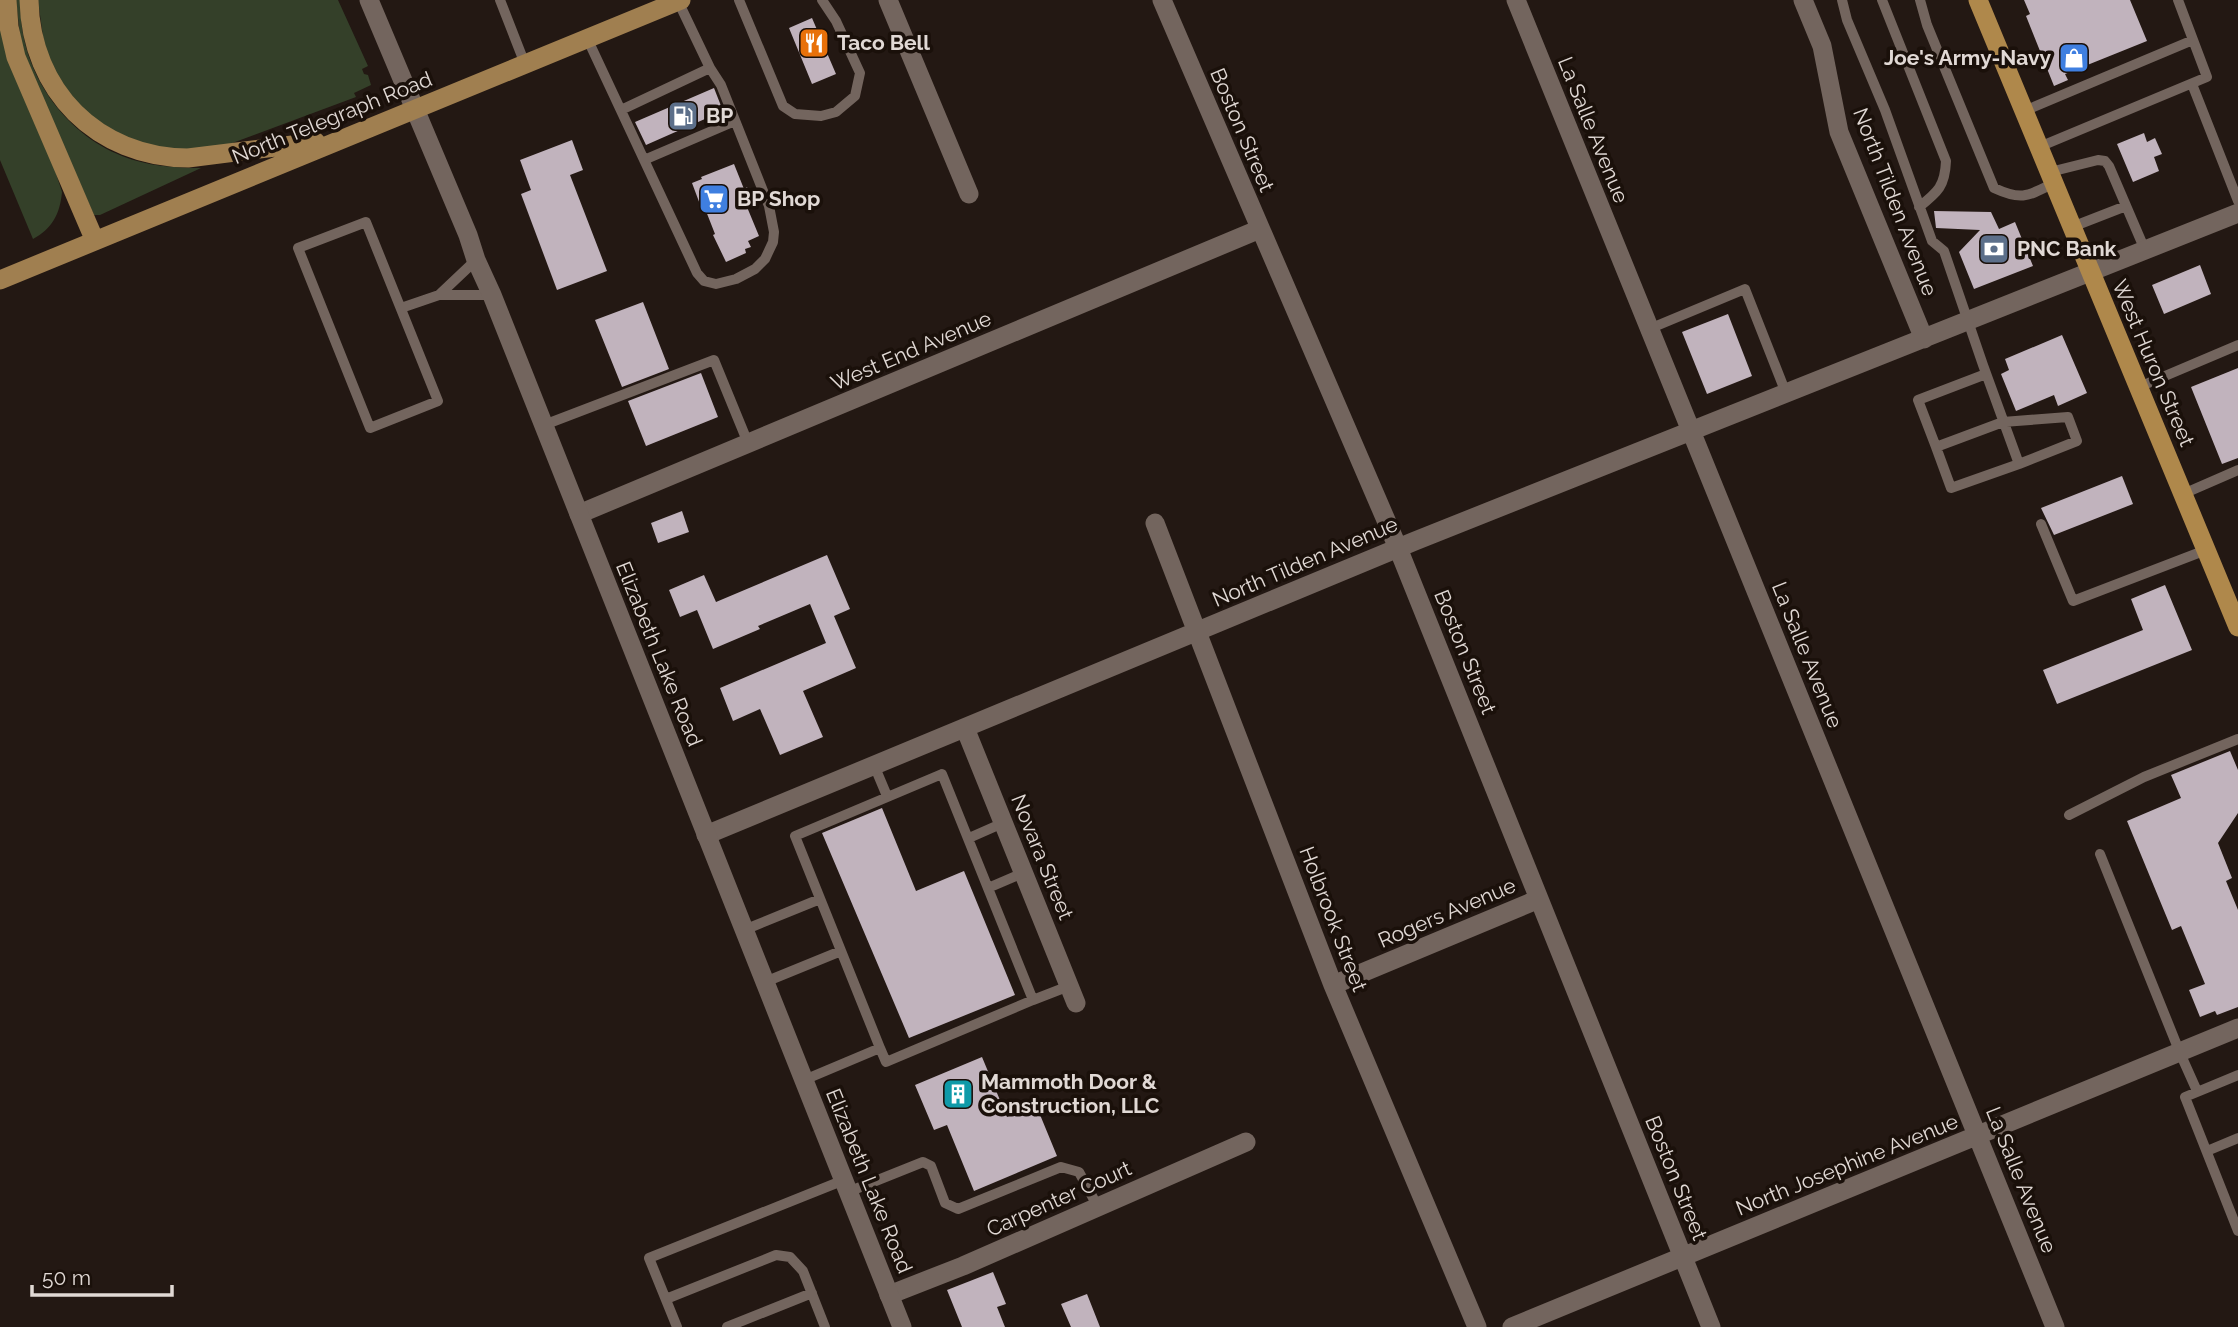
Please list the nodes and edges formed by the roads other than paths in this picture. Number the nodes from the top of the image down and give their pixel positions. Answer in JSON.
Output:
{"nodes":[{"id":1,"x":7,"y":0,"type":"edge"},
{"id":2,"x":29,"y":0,"type":"edge"},
{"id":3,"x":369,"y":0,"type":"edge"},
{"id":4,"x":500,"y":0,"type":"edge"},
{"id":5,"x":739,"y":0,"type":"edge"},
{"id":6,"x":822,"y":0,"type":"edge"},
{"id":7,"x":888,"y":0,"type":"edge"},
{"id":8,"x":1161,"y":0,"type":"edge"},
{"id":9,"x":1803,"y":0,"type":"edge"},
{"id":10,"x":1842,"y":0,"type":"edge"},
{"id":11,"x":1882,"y":0,"type":"edge"},
{"id":12,"x":1920,"y":0,"type":"edge"},
{"id":13,"x":1979,"y":0,"type":"edge"},
{"id":14,"x":2178,"y":0,"type":"edge"},
{"id":15,"x":679,"y":1,"type":"edge"},
{"id":16,"x":1521,"y":1,"type":"edge"},
{"id":17,"x":587,"y":38,"type":"junction"},
{"id":18,"x":2193,"y":40,"type":"junction"},
{"id":19,"x":525,"y":64,"type":"junction"},
{"id":20,"x":710,"y":68,"type":"junction"},
{"id":21,"x":2192,"y":84,"type":"junction"},
{"id":22,"x":416,"y":108,"type":"junction"},
{"id":23,"x":621,"y":110,"type":"junction"},
{"id":24,"x":2024,"y":111,"type":"junction"},
{"id":25,"x":735,"y":121,"type":"junction"},
{"id":26,"x":341,"y":139,"type":"junction"},
{"id":27,"x":2039,"y":147,"type":"junction"},
{"id":28,"x":644,"y":160,"type":"junction"},
{"id":29,"x":2052,"y":178,"type":"junction"},
{"id":30,"x":969,"y":194,"type":"dead end"},
{"id":31,"x":2238,"y":201,"type":"edge"},
{"id":32,"x":2126,"y":206,"type":"junction"},
{"id":33,"x":1919,"y":207,"type":"junction"},
{"id":34,"x":2238,"y":213,"type":"edge"},
{"id":35,"x":2072,"y":227,"type":"junction"},
{"id":36,"x":1260,"y":229,"type":"junction"},
{"id":37,"x":95,"y":241,"type":"junction"},
{"id":38,"x":2146,"y":250,"type":"junction"},
{"id":39,"x":476,"y":260,"type":"junction"},
{"id":40,"x":2091,"y":272,"type":"junction"},
{"id":41,"x":0,"y":279,"type":"edge"},
{"id":42,"x":439,"y":295,"type":"junction"},
{"id":43,"x":492,"y":295,"type":"junction"},
{"id":44,"x":401,"y":309,"type":"junction"},
{"id":45,"x":1968,"y":322,"type":"junction"},
{"id":46,"x":1649,"y":328,"type":"junction"},
{"id":47,"x":1924,"y":339,"type":"junction"},
{"id":48,"x":2238,"y":345,"type":"edge"},
{"id":49,"x":1986,"y":374,"type":"junction"},
{"id":50,"x":2139,"y":387,"type":"junction"},
{"id":51,"x":1786,"y":393,"type":"junction"},
{"id":52,"x":2003,"y":422,"type":"junction"},
{"id":53,"x":544,"y":425,"type":"junction"},
{"id":54,"x":1691,"y":430,"type":"junction"},
{"id":55,"x":748,"y":443,"type":"junction"},
{"id":56,"x":1936,"y":447,"type":"junction"},
{"id":57,"x":2019,"y":464,"type":"junction"},
{"id":58,"x":2238,"y":470,"type":"edge"},
{"id":59,"x":2183,"y":494,"type":"junction"},
{"id":60,"x":579,"y":514,"type":"junction"},
{"id":61,"x":1155,"y":523,"type":"dead end"},
{"id":62,"x":2041,"y":524,"type":"dead end"},
{"id":63,"x":1398,"y":548,"type":"junction"},
{"id":64,"x":2206,"y":550,"type":"junction"},
{"id":65,"x":2238,"y":627,"type":"edge"},
{"id":66,"x":1198,"y":631,"type":"junction"},
{"id":67,"x":965,"y":728,"type":"junction"},
{"id":68,"x":2238,"y":739,"type":"edge"},
{"id":69,"x":874,"y":765,"type":"junction"},
{"id":70,"x":887,"y":796,"type":"junction"},
{"id":71,"x":2069,"y":815,"type":"dead end"},
{"id":72,"x":1003,"y":822,"type":"junction"},
{"id":73,"x":706,"y":835,"type":"junction"},
{"id":74,"x":969,"y":838,"type":"junction"},
{"id":75,"x":2100,"y":854,"type":"dead end"},
{"id":76,"x":1023,"y":873,"type":"junction"},
{"id":77,"x":988,"y":888,"type":"junction"},
{"id":78,"x":820,"y":899,"type":"junction"},
{"id":79,"x":1539,"y":899,"type":"junction"},
{"id":80,"x":744,"y":930,"type":"junction"},
{"id":81,"x":841,"y":951,"type":"junction"},
{"id":82,"x":765,"y":982,"type":"junction"},
{"id":83,"x":1333,"y":985,"type":"junction"},
{"id":84,"x":1072,"y":994,"type":"joint"},
{"id":85,"x":1033,"y":1000,"type":"junction"},
{"id":86,"x":2238,"y":1028,"type":"edge"},
{"id":87,"x":880,"y":1048,"type":"junction"},
{"id":88,"x":2180,"y":1054,"type":"junction"},
{"id":89,"x":2238,"y":1075,"type":"edge"},
{"id":90,"x":804,"y":1080,"type":"junction"},
{"id":91,"x":2197,"y":1091,"type":"junction"},
{"id":92,"x":1979,"y":1136,"type":"junction"},
{"id":93,"x":2238,"y":1138,"type":"edge"},
{"id":94,"x":1246,"y":1142,"type":"dead end"},
{"id":95,"x":2207,"y":1151,"type":"junction"},
{"id":96,"x":846,"y":1186,"type":"junction"},
{"id":97,"x":1098,"y":1207,"type":"junction"},
{"id":98,"x":2238,"y":1231,"type":"edge"},
{"id":99,"x":1682,"y":1256,"type":"junction"},
{"id":100,"x":812,"y":1293,"type":"junction"},
{"id":101,"x":889,"y":1295,"type":"junction"},
{"id":102,"x":666,"y":1299,"type":"junction"},
{"id":103,"x":677,"y":1327,"type":"edge"},
{"id":104,"x":727,"y":1327,"type":"edge"},
{"id":105,"x":825,"y":1327,"type":"edge"},
{"id":106,"x":902,"y":1327,"type":"edge"},
{"id":107,"x":1477,"y":1327,"type":"edge"},
{"id":108,"x":1512,"y":1327,"type":"edge"},
{"id":109,"x":1711,"y":1327,"type":"edge"},
{"id":110,"x":2055,"y":1327,"type":"edge"}],
"edges":[{"from":1,"to":37,"type":"main road"},
{"from":2,"to":26,"type":"main road"},
{"from":3,"to":22,"type":"street","name":"Elizabeth Lake Road"},
{"from":4,"to":19,"type":"lane"},
{"from":5,"to":6,"type":"lane"},
{"from":7,"to":30,"type":"street"},
{"from":8,"to":36,"type":"street","name":"Boston Street"},
{"from":9,"to":47,"type":"street","name":"North Tilden Avenue"},
{"from":10,"to":33,"type":"lane"},
{"from":11,"to":33,"type":"lane"},
{"from":12,"to":29,"type":"lane"},
{"from":13,"to":24,"type":"highway","name":"West Huron Street"},
{"from":14,"to":18,"type":"lane"},
{"from":15,"to":17,"type":"main road","name":"North Telegraph Road"},
{"from":15,"to":20,"type":"lane"},
{"from":16,"to":46,"type":"street","name":"La Salle Avenue"},
{"from":17,"to":19,"type":"main road","name":"North Telegraph Road"},
{"from":17,"to":23,"type":"lane"},
{"from":18,"to":21,"type":"lane"},
{"from":18,"to":24,"type":"lane"},
{"from":19,"to":22,"type":"main road","name":"North Telegraph Road"},
{"from":20,"to":23,"type":"lane"},
{"from":20,"to":25,"type":"lane"},
{"from":21,"to":27,"type":"lane"},
{"from":21,"to":31,"type":"lane"},
{"from":22,"to":26,"type":"main road","name":"North Telegraph Road"},
{"from":22,"to":39,"type":"street","name":"Elizabeth Lake Road"},
{"from":23,"to":28,"type":"lane"},
{"from":24,"to":27,"type":"highway","name":"West Huron Street"},
{"from":25,"to":28,"type":"lane"},
{"from":25,"to":28,"type":"lane"},
{"from":26,"to":37,"type":"main road","name":"North Telegraph Road"},
{"from":27,"to":29,"type":"highway","name":"West Huron Street"},
{"from":29,"to":32,"type":"lane"},
{"from":29,"to":35,"type":"highway","name":"West Huron Street"},
{"from":32,"to":35,"type":"lane"},
{"from":32,"to":38,"type":"lane"},
{"from":33,"to":45,"type":"lane"},
{"from":34,"to":38,"type":"street","name":"North Tilden Avenue"},
{"from":35,"to":40,"type":"highway","name":"West Huron Street"},
{"from":36,"to":55,"type":"street","name":"West End Avenue"},
{"from":36,"to":63,"type":"street","name":"Boston Street"},
{"from":37,"to":41,"type":"main road","name":"North Telegraph Road"},
{"from":38,"to":40,"type":"street","name":"North Tilden Avenue"},
{"from":39,"to":42,"type":"lane"},
{"from":39,"to":43,"type":"street","name":"Elizabeth Lake Road"},
{"from":40,"to":45,"type":"street","name":"North Tilden Avenue"},
{"from":40,"to":50,"type":"highway","name":"West Huron Street"},
{"from":42,"to":43,"type":"lane"},
{"from":42,"to":44,"type":"lane"},
{"from":43,"to":53,"type":"street","name":"Elizabeth Lake Road"},
{"from":44,"to":44,"type":"lane"},
{"from":45,"to":47,"type":"street","name":"North Tilden Avenue"},
{"from":45,"to":49,"type":"lane"},
{"from":46,"to":51,"type":"lane"},
{"from":46,"to":54,"type":"street","name":"La Salle Avenue"},
{"from":47,"to":51,"type":"street","name":"North Tilden Avenue"},
{"from":48,"to":50,"type":"lane"},
{"from":49,"to":52,"type":"lane"},
{"from":49,"to":56,"type":"lane"},
{"from":50,"to":59,"type":"highway","name":"West Huron Street"},
{"from":51,"to":54,"type":"street","name":"North Tilden Avenue"},
{"from":52,"to":56,"type":"lane"},
{"from":52,"to":57,"type":"lane"},
{"from":52,"to":57,"type":"lane"},
{"from":53,"to":55,"type":"lane"},
{"from":53,"to":60,"type":"street","name":"Elizabeth Lake Road"},
{"from":54,"to":63,"type":"street","name":"North Tilden Avenue"},
{"from":54,"to":92,"type":"street","name":"La Salle Avenue"},
{"from":55,"to":60,"type":"street","name":"West End Avenue"},
{"from":56,"to":57,"type":"lane"},
{"from":58,"to":59,"type":"lane"},
{"from":59,"to":64,"type":"highway","name":"West Huron Street"},
{"from":60,"to":73,"type":"street","name":"Elizabeth Lake Road"},
{"from":61,"to":66,"type":"street","name":"Holbrook Street"},
{"from":62,"to":64,"type":"lane"},
{"from":63,"to":66,"type":"street","name":"North Tilden Avenue"},
{"from":63,"to":79,"type":"street","name":"Boston Street"},
{"from":64,"to":65,"type":"highway","name":"West Huron Street"},
{"from":66,"to":67,"type":"street","name":"North Tilden Avenue"},
{"from":66,"to":83,"type":"street","name":"Holbrook Street"},
{"from":67,"to":69,"type":"street","name":"North Tilden Avenue"},
{"from":67,"to":72,"type":"street","name":"Novara Street"},
{"from":68,"to":71,"type":"lane"},
{"from":69,"to":70,"type":"lane"},
{"from":69,"to":73,"type":"street","name":"North Tilden Avenue"},
{"from":70,"to":74,"type":"lane"},
{"from":70,"to":78,"type":"lane"},
{"from":72,"to":74,"type":"lane"},
{"from":72,"to":76,"type":"street","name":"Novara Street"},
{"from":73,"to":80,"type":"street","name":"Elizabeth Lake Road"},
{"from":74,"to":77,"type":"lane"},
{"from":75,"to":88,"type":"lane"},
{"from":76,"to":77,"type":"lane"},
{"from":76,"to":84,"type":"street","name":"Novara Street"},
{"from":77,"to":85,"type":"lane"},
{"from":78,"to":80,"type":"lane"},
{"from":78,"to":81,"type":"lane"},
{"from":79,"to":83,"type":"street","name":"Rogers Avenue"},
{"from":79,"to":99,"type":"street","name":"Boston Street"},
{"from":80,"to":82,"type":"street","name":"Elizabeth Lake Road"},
{"from":81,"to":82,"type":"lane"},
{"from":81,"to":87,"type":"lane"},
{"from":82,"to":90,"type":"street","name":"Elizabeth Lake Road"},
{"from":83,"to":107,"type":"street","name":"Holbrook Street"},
{"from":84,"to":85,"type":"lane"},
{"from":85,"to":87,"type":"lane"},
{"from":86,"to":88,"type":"street","name":"North Josephine Avenue"},
{"from":87,"to":90,"type":"lane"},
{"from":88,"to":91,"type":"lane"},
{"from":88,"to":92,"type":"street","name":"North Josephine Avenue"},
{"from":89,"to":91,"type":"lane"},
{"from":90,"to":96,"type":"street","name":"Elizabeth Lake Road"},
{"from":91,"to":95,"type":"lane"},
{"from":92,"to":99,"type":"street","name":"North Josephine Avenue"},
{"from":92,"to":110,"type":"street","name":"La Salle Avenue"},
{"from":93,"to":95,"type":"lane"},
{"from":94,"to":97,"type":"street","name":"Carpenter Court"},
{"from":95,"to":98,"type":"lane"},
{"from":96,"to":97,"type":"lane"},
{"from":96,"to":101,"type":"street","name":"Elizabeth Lake Road"},
{"from":96,"to":102,"type":"lane"},
{"from":97,"to":101,"type":"street","name":"Carpenter Court"},
{"from":99,"to":108,"type":"street","name":"North Josephine Avenue"},
{"from":99,"to":109,"type":"street","name":"Boston Street"},
{"from":100,"to":102,"type":"lane"},
{"from":100,"to":104,"type":"lane"},
{"from":100,"to":105,"type":"lane"},
{"from":101,"to":106,"type":"street","name":"Elizabeth Lake Road"},
{"from":102,"to":103,"type":"lane"}]}
